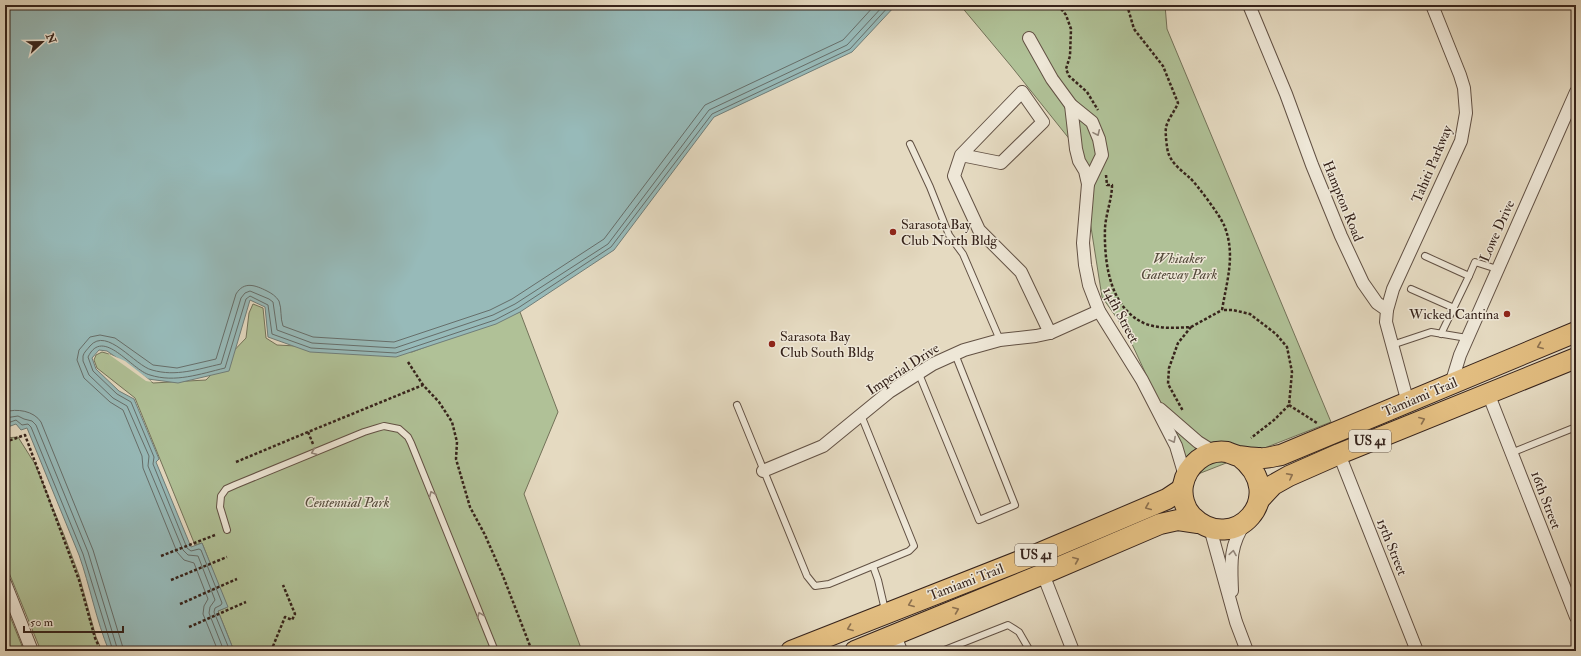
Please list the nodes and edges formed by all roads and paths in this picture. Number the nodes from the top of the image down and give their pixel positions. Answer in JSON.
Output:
{"nodes":[{"id":1,"x":1058,"y":5,"type":"edge"},
{"id":2,"x":1127,"y":5,"type":"edge"},
{"id":3,"x":1249,"y":5,"type":"edge"},
{"id":4,"x":1432,"y":5,"type":"edge"},
{"id":5,"x":1029,"y":38,"type":"dead end"},
{"id":6,"x":1576,"y":92,"type":"edge"},
{"id":7,"x":1071,"y":105,"type":"junction"},
{"id":8,"x":1101,"y":115,"type":"dead end"},
{"id":9,"x":910,"y":144,"type":"dead end"},
{"id":10,"x":961,"y":154,"type":"junction"},
{"id":11,"x":1106,"y":174,"type":"dead end"},
{"id":12,"x":1088,"y":184,"type":"junction"},
{"id":13,"x":1425,"y":256,"type":"dead end"},
{"id":14,"x":1497,"y":269,"type":"junction"},
{"id":15,"x":1469,"y":276,"type":"junction"},
{"id":16,"x":1411,"y":289,"type":"dead end"},
{"id":17,"x":1454,"y":308,"type":"junction"},
{"id":18,"x":1222,"y":310,"type":"junction"},
{"id":19,"x":1387,"y":310,"type":"junction"},
{"id":20,"x":1099,"y":311,"type":"junction"},
{"id":21,"x":1191,"y":327,"type":"junction"},
{"id":22,"x":1050,"y":332,"type":"junction"},
{"id":23,"x":1576,"y":332,"type":"edge"},
{"id":24,"x":1442,"y":334,"type":"junction"},
{"id":25,"x":1467,"y":338,"type":"junction"},
{"id":26,"x":1000,"y":340,"type":"junction"},
{"id":27,"x":1392,"y":345,"type":"junction"},
{"id":28,"x":1576,"y":346,"type":"edge"},
{"id":29,"x":956,"y":354,"type":"junction"},
{"id":30,"x":1576,"y":358,"type":"edge"},
{"id":31,"x":408,"y":362,"type":"dead end"},
{"id":32,"x":919,"y":374,"type":"junction"},
{"id":33,"x":1451,"y":384,"type":"junction"},
{"id":34,"x":1510,"y":384,"type":"junction"},
{"id":35,"x":423,"y":385,"type":"junction"},
{"id":36,"x":1488,"y":393,"type":"junction"},
{"id":37,"x":1408,"y":403,"type":"junction"},
{"id":38,"x":737,"y":405,"type":"dead end"},
{"id":39,"x":1289,"y":405,"type":"junction"},
{"id":40,"x":1156,"y":406,"type":"junction"},
{"id":41,"x":861,"y":416,"type":"junction"},
{"id":42,"x":1185,"y":416,"type":"dead end"},
{"id":43,"x":1317,"y":422,"type":"dead end"},
{"id":44,"x":1576,"y":428,"type":"edge"},
{"id":45,"x":308,"y":432,"type":"junction"},
{"id":46,"x":1251,"y":438,"type":"dead end"},
{"id":47,"x":5,"y":442,"type":"edge"},
{"id":48,"x":316,"y":451,"type":"junction"},
{"id":49,"x":1214,"y":452,"type":"junction"},
{"id":50,"x":1512,"y":453,"type":"junction"},
{"id":51,"x":1339,"y":454,"type":"junction"},
{"id":52,"x":1239,"y":456,"type":"junction"},
{"id":53,"x":236,"y":462,"type":"dead end"},
{"id":54,"x":763,"y":471,"type":"junction"},
{"id":55,"x":1184,"y":483,"type":"junction"},
{"id":56,"x":1259,"y":500,"type":"junction"},
{"id":57,"x":1246,"y":521,"type":"junction"},
{"id":58,"x":1204,"y":525,"type":"junction"},
{"id":59,"x":227,"y":530,"type":"dead end"},
{"id":60,"x":215,"y":535,"type":"dead end"},
{"id":61,"x":161,"y":556,"type":"dead end"},
{"id":62,"x":227,"y":556,"type":"dead end"},
{"id":63,"x":873,"y":566,"type":"junction"},
{"id":64,"x":1043,"y":574,"type":"junction"},
{"id":65,"x":237,"y":579,"type":"dead end"},
{"id":66,"x":171,"y":580,"type":"dead end"},
{"id":67,"x":5,"y":583,"type":"edge"},
{"id":68,"x":283,"y":585,"type":"dead end"},
{"id":69,"x":246,"y":602,"type":"dead end"},
{"id":70,"x":180,"y":604,"type":"dead end"},
{"id":71,"x":1232,"y":606,"type":"junction"},
{"id":72,"x":886,"y":614,"type":"junction"},
{"id":73,"x":1576,"y":617,"type":"edge"},
{"id":74,"x":190,"y":626,"type":"dead end"},
{"id":75,"x":898,"y":643,"type":"edge"},
{"id":76,"x":32,"y":651,"type":"edge"},
{"id":77,"x":101,"y":651,"type":"edge"},
{"id":78,"x":271,"y":651,"type":"edge"},
{"id":79,"x":495,"y":651,"type":"edge"},
{"id":80,"x":532,"y":651,"type":"edge"},
{"id":81,"x":791,"y":651,"type":"edge"},
{"id":82,"x":855,"y":651,"type":"edge"},
{"id":83,"x":942,"y":651,"type":"edge"},
{"id":84,"x":1030,"y":651,"type":"edge"},
{"id":85,"x":1074,"y":651,"type":"edge"},
{"id":86,"x":1247,"y":651,"type":"edge"},
{"id":87,"x":1417,"y":651,"type":"edge"}],
"edges":[{"from":1,"to":8,"type":"path"},
{"from":2,"to":18,"type":"path"},
{"from":3,"to":19,"type":"street","name":"Hampton Road"},
{"from":4,"to":19,"type":"street","name":"Tahiti Parkway"},
{"from":5,"to":7,"type":"street","name":"14th Street"},
{"from":6,"to":14,"type":"street","name":"Lowe Drive"},
{"from":7,"to":12,"type":"street","name":"14th Street"},
{"from":7,"to":12,"type":"street","name":"14th Street","one_way":true},
{"from":9,"to":26,"type":"lane"},
{"from":10,"to":10,"type":"street"},
{"from":10,"to":22,"type":"street"},
{"from":11,"to":21,"type":"path"},
{"from":12,"to":20,"type":"street","name":"14th Street"},
{"from":13,"to":15,"type":"lane"},
{"from":14,"to":15,"type":"lane"},
{"from":14,"to":25,"type":"street","name":"Lowe Drive"},
{"from":15,"to":17,"type":"lane"},
{"from":16,"to":17,"type":"lane"},
{"from":17,"to":24,"type":"lane"},
{"from":18,"to":21,"type":"path"},
{"from":18,"to":39,"type":"path"},
{"from":19,"to":27,"type":"street"},
{"from":20,"to":22,"type":"street","name":"Imperial Drive"},
{"from":20,"to":40,"type":"street","name":"14th Street"},
{"from":21,"to":42,"type":"path"},
{"from":22,"to":26,"type":"street","name":"Imperial Drive"},
{"from":23,"to":33,"type":"main road","name":"Tamiami Trail","number":"US 41","one_way":true},
{"from":24,"to":25,"type":"lane"},
{"from":24,"to":27,"type":"lane"},
{"from":25,"to":33,"type":"street","name":"Lowe Drive"},
{"from":26,"to":29,"type":"street","name":"Imperial Drive"},
{"from":27,"to":37,"type":"street"},
{"from":28,"to":34,"type":"main road"},
{"from":29,"to":32,"type":"street","name":"Imperial Drive"},
{"from":29,"to":32,"type":"lane"},
{"from":30,"to":34,"type":"main road","name":"Tamiami Trail","number":"US 41"},
{"from":31,"to":35,"type":"path"},
{"from":32,"to":41,"type":"street","name":"Imperial Drive"},
{"from":33,"to":37,"type":"main road","name":"Tamiami Trail","number":"US 41"},
{"from":34,"to":36,"type":"main road","name":"Tamiami Trail","number":"US 41"},
{"from":35,"to":45,"type":"path"},
{"from":35,"to":80,"type":"path"},
{"from":36,"to":50,"type":"street","name":"16th Street"},
{"from":51,"to":36,"type":"main road","name":"Tamiami Trail","number":"US 41","one_way":true},
{"from":37,"to":51,"type":"main road"},
{"from":37,"to":52,"type":"main road","name":"Tamiami Trail","number":"US 41"},
{"from":38,"to":54,"type":"lane"},
{"from":39,"to":43,"type":"path"},
{"from":39,"to":46,"type":"path"},
{"from":40,"to":49,"type":"street","name":"14th Street"},
{"from":40,"to":55,"type":"street","name":"14th Street","one_way":true},
{"from":41,"to":54,"type":"street","name":"Imperial Drive"},
{"from":41,"to":63,"type":"lane"},
{"from":44,"to":50,"type":"lane"},
{"from":45,"to":48,"type":"path"},
{"from":45,"to":53,"type":"path"},
{"from":47,"to":77,"type":"path"},
{"from":48,"to":59,"type":"lane","one_way":true},
{"from":79,"to":48,"type":"lane","one_way":true},
{"from":49,"to":52,"type":"main road","name":"Tamiami Trail","number":"US 41"},
{"from":49,"to":55,"type":"main road","name":"Tamiami Trail","number":"US 41"},
{"from":50,"to":73,"type":"street","name":"16th Street"},
{"from":56,"to":51,"type":"main road","name":"Tamiami Trail","number":"US 41","one_way":true},
{"from":51,"to":87,"type":"street","name":"15th Street"},
{"from":52,"to":56,"type":"main road"},
{"from":54,"to":63,"type":"lane"},
{"from":55,"to":58,"type":"main road"},
{"from":55,"to":72,"type":"main road","name":"Tamiami Trail","number":"US 41","one_way":true},
{"from":56,"to":57,"type":"main road","name":"Tamiami Trail","number":"US 41"},
{"from":57,"to":58,"type":"main road","name":"Tamiami Trail","number":"US 41"},
{"from":71,"to":57,"type":"street","one_way":true},
{"from":64,"to":58,"type":"main road","name":"Tamiami Trail","number":"US 41","one_way":true},
{"from":58,"to":71,"type":"street"},
{"from":60,"to":61,"type":"path"},
{"from":62,"to":66,"type":"path"},
{"from":63,"to":72,"type":"lane"},
{"from":75,"to":64,"type":"main road","name":"Tamiami Trail","number":"US 41","one_way":true},
{"from":64,"to":85,"type":"street"},
{"from":65,"to":70,"type":"path"},
{"from":67,"to":76,"type":"street"},
{"from":68,"to":78,"type":"path"},
{"from":69,"to":74,"type":"path"},
{"from":71,"to":86,"type":"street"},
{"from":72,"to":81,"type":"main road","name":"Tamiami Trail","number":"US 41","one_way":true},
{"from":75,"to":82,"type":"main road","name":"Tamiami Trail","number":"US 41"},
{"from":83,"to":84,"type":"lane"}]}
